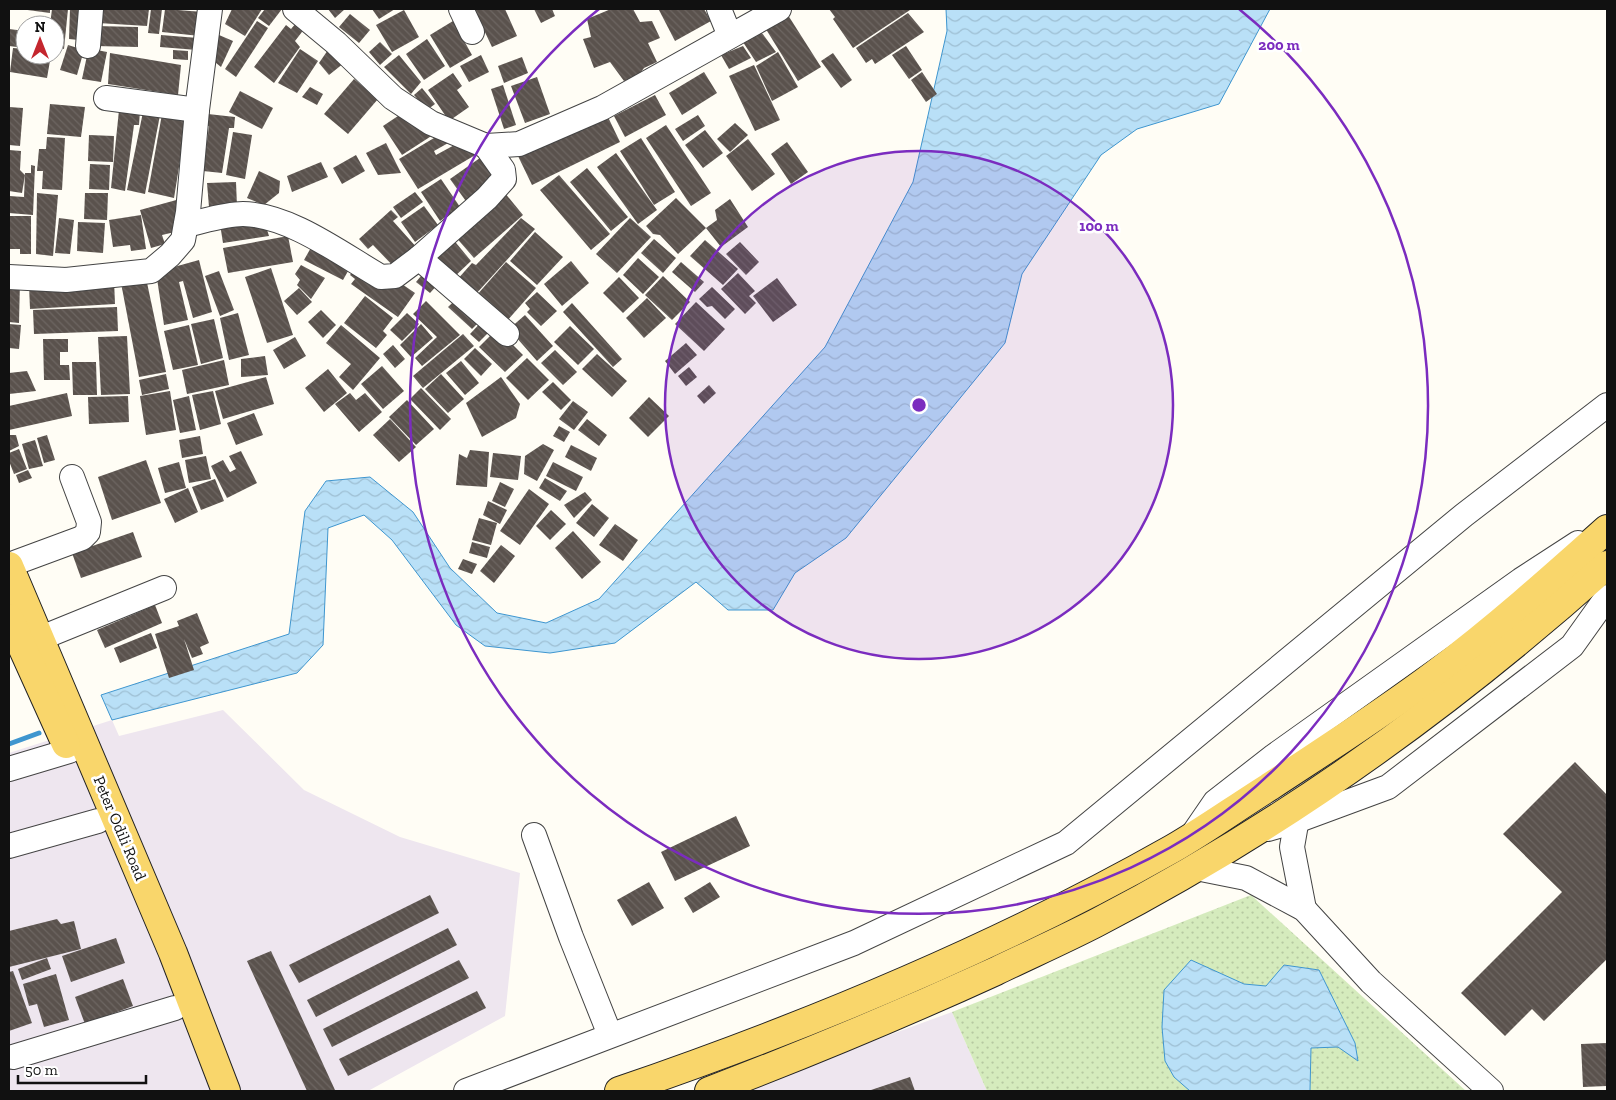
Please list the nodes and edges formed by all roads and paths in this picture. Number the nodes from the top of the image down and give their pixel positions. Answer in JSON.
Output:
{"nodes":[{"id":1,"x":91,"y":9,"type":"edge"},
{"id":2,"x":210,"y":9,"type":"edge"},
{"id":3,"x":295,"y":9,"type":"edge"},
{"id":4,"x":461,"y":9,"type":"edge"},
{"id":5,"x":719,"y":9,"type":"edge"},
{"id":6,"x":779,"y":9,"type":"edge"},
{"id":7,"x":472,"y":32,"type":"dead end"},
{"id":8,"x":730,"y":36,"type":"junction"},
{"id":9,"x":88,"y":46,"type":"dead end"},
{"id":10,"x":106,"y":98,"type":"dead end"},
{"id":11,"x":197,"y":110,"type":"junction"},
{"id":12,"x":486,"y":146,"type":"junction"},
{"id":13,"x":186,"y":225,"type":"junction"},
{"id":14,"x":419,"y":258,"type":"junction"},
{"id":15,"x":9,"y":277,"type":"edge"},
{"id":16,"x":507,"y":334,"type":"dead end"},
{"id":17,"x":1607,"y":405,"type":"edge"},
{"id":18,"x":72,"y":477,"type":"dead end"},
{"id":19,"x":1607,"y":524,"type":"edge"},
{"id":20,"x":1607,"y":529,"type":"edge"},
{"id":21,"x":1607,"y":565,"type":"edge"},
{"id":22,"x":9,"y":566,"type":"edge"},
{"id":23,"x":164,"y":588,"type":"dead end"},
{"id":24,"x":1607,"y":597,"type":"edge"},
{"id":25,"x":9,"y":618,"type":"edge"},
{"id":26,"x":41,"y":638,"type":"junction"},
{"id":27,"x":69,"y":751,"type":"junction"},
{"id":28,"x":9,"y":769,"type":"edge"},
{"id":29,"x":1298,"y":812,"type":"junction"},
{"id":30,"x":98,"y":821,"type":"junction"},
{"id":31,"x":534,"y":835,"type":"dead end"},
{"id":32,"x":1191,"y":837,"type":"junction"},
{"id":33,"x":9,"y":846,"type":"edge"},
{"id":34,"x":1196,"y":868,"type":"junction"},
{"id":35,"x":1304,"y":908,"type":"junction"},
{"id":36,"x":175,"y":1008,"type":"junction"},
{"id":37,"x":610,"y":1035,"type":"junction"},
{"id":38,"x":13,"y":1057,"type":"dead end"},
{"id":39,"x":207,"y":1091,"type":"edge"},
{"id":40,"x":226,"y":1091,"type":"edge"},
{"id":41,"x":466,"y":1091,"type":"edge"},
{"id":42,"x":619,"y":1091,"type":"edge"},
{"id":43,"x":709,"y":1091,"type":"edge"},
{"id":44,"x":1491,"y":1091,"type":"edge"}],
"edges":[{"from":1,"to":9,"type":"street"},
{"from":2,"to":11,"type":"street"},
{"from":3,"to":12,"type":"street"},
{"from":4,"to":7,"type":"street"},
{"from":5,"to":8,"type":"street"},
{"from":6,"to":8,"type":"street"},
{"from":8,"to":12,"type":"street"},
{"from":10,"to":11,"type":"street"},
{"from":11,"to":13,"type":"street"},
{"from":12,"to":14,"type":"street"},
{"from":13,"to":14,"type":"street"},
{"from":13,"to":15,"type":"street"},
{"from":14,"to":16,"type":"street"},
{"from":17,"to":37,"type":"street"},
{"from":18,"to":22,"type":"street"},
{"from":19,"to":32,"type":"street"},
{"from":20,"to":32,"type":"main road"},
{"from":21,"to":29,"type":"main road"},
{"from":22,"to":26,"type":"main road","name":"Peter Odili Road"},
{"from":23,"to":26,"type":"street"},
{"from":24,"to":29,"type":"street"},
{"from":25,"to":27,"type":"main road","name":"Peter Odili Road"},
{"from":26,"to":40,"type":"main road","name":"Peter Odili Road"},
{"from":27,"to":28,"type":"street"},
{"from":27,"to":30,"type":"main road","name":"Peter Odili Road"},
{"from":29,"to":34,"type":"main road"},
{"from":29,"to":35,"type":"street"},
{"from":30,"to":33,"type":"street"},
{"from":30,"to":36,"type":"main road","name":"Peter Odili Road"},
{"from":31,"to":37,"type":"street"},
{"from":32,"to":42,"type":"main road"},
{"from":34,"to":35,"type":"street"},
{"from":34,"to":43,"type":"main road"},
{"from":35,"to":44,"type":"street"},
{"from":36,"to":38,"type":"street"},
{"from":36,"to":39,"type":"main road","name":"Peter Odili Road"},
{"from":37,"to":41,"type":"street"}]}
